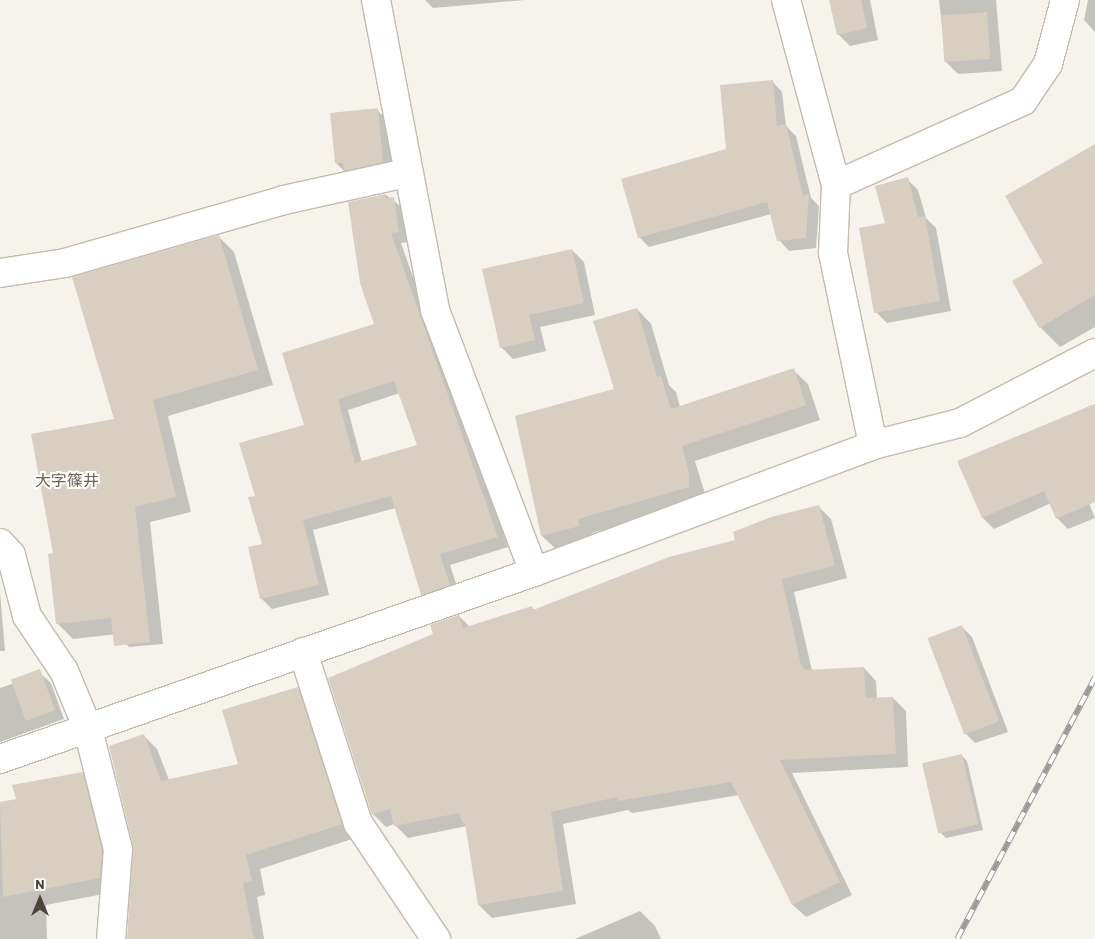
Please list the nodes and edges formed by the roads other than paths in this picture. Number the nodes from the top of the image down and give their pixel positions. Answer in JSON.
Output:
{"nodes":[{"id":1,"x":376,"y":0,"type":"edge"},
{"id":2,"x":786,"y":0,"type":"edge"},
{"id":3,"x":1065,"y":0,"type":"edge"},
{"id":4,"x":407,"y":173,"type":"junction"},
{"id":5,"x":836,"y":185,"type":"junction"},
{"id":6,"x":0,"y":274,"type":"edge"},
{"id":7,"x":1095,"y":353,"type":"edge"},
{"id":8,"x":873,"y":445,"type":"junction"},
{"id":9,"x":0,"y":543,"type":"edge"},
{"id":10,"x":534,"y":572,"type":"junction"},
{"id":11,"x":303,"y":652,"type":"junction"},
{"id":12,"x":88,"y":729,"type":"junction"},
{"id":13,"x":0,"y":759,"type":"edge"},
{"id":14,"x":111,"y":939,"type":"edge"},
{"id":15,"x":436,"y":939,"type":"edge"}],
"edges":[{"from":1,"to":4,"type":"street"},
{"from":2,"to":5,"type":"street"},
{"from":3,"to":5,"type":"street"},
{"from":4,"to":6,"type":"street"},
{"from":4,"to":10,"type":"street"},
{"from":5,"to":8,"type":"street"},
{"from":7,"to":8,"type":"street"},
{"from":8,"to":10,"type":"street"},
{"from":9,"to":12,"type":"street"},
{"from":10,"to":11,"type":"street"},
{"from":11,"to":12,"type":"street"},
{"from":11,"to":15,"type":"street"},
{"from":12,"to":13,"type":"street"},
{"from":12,"to":14,"type":"street"}]}
